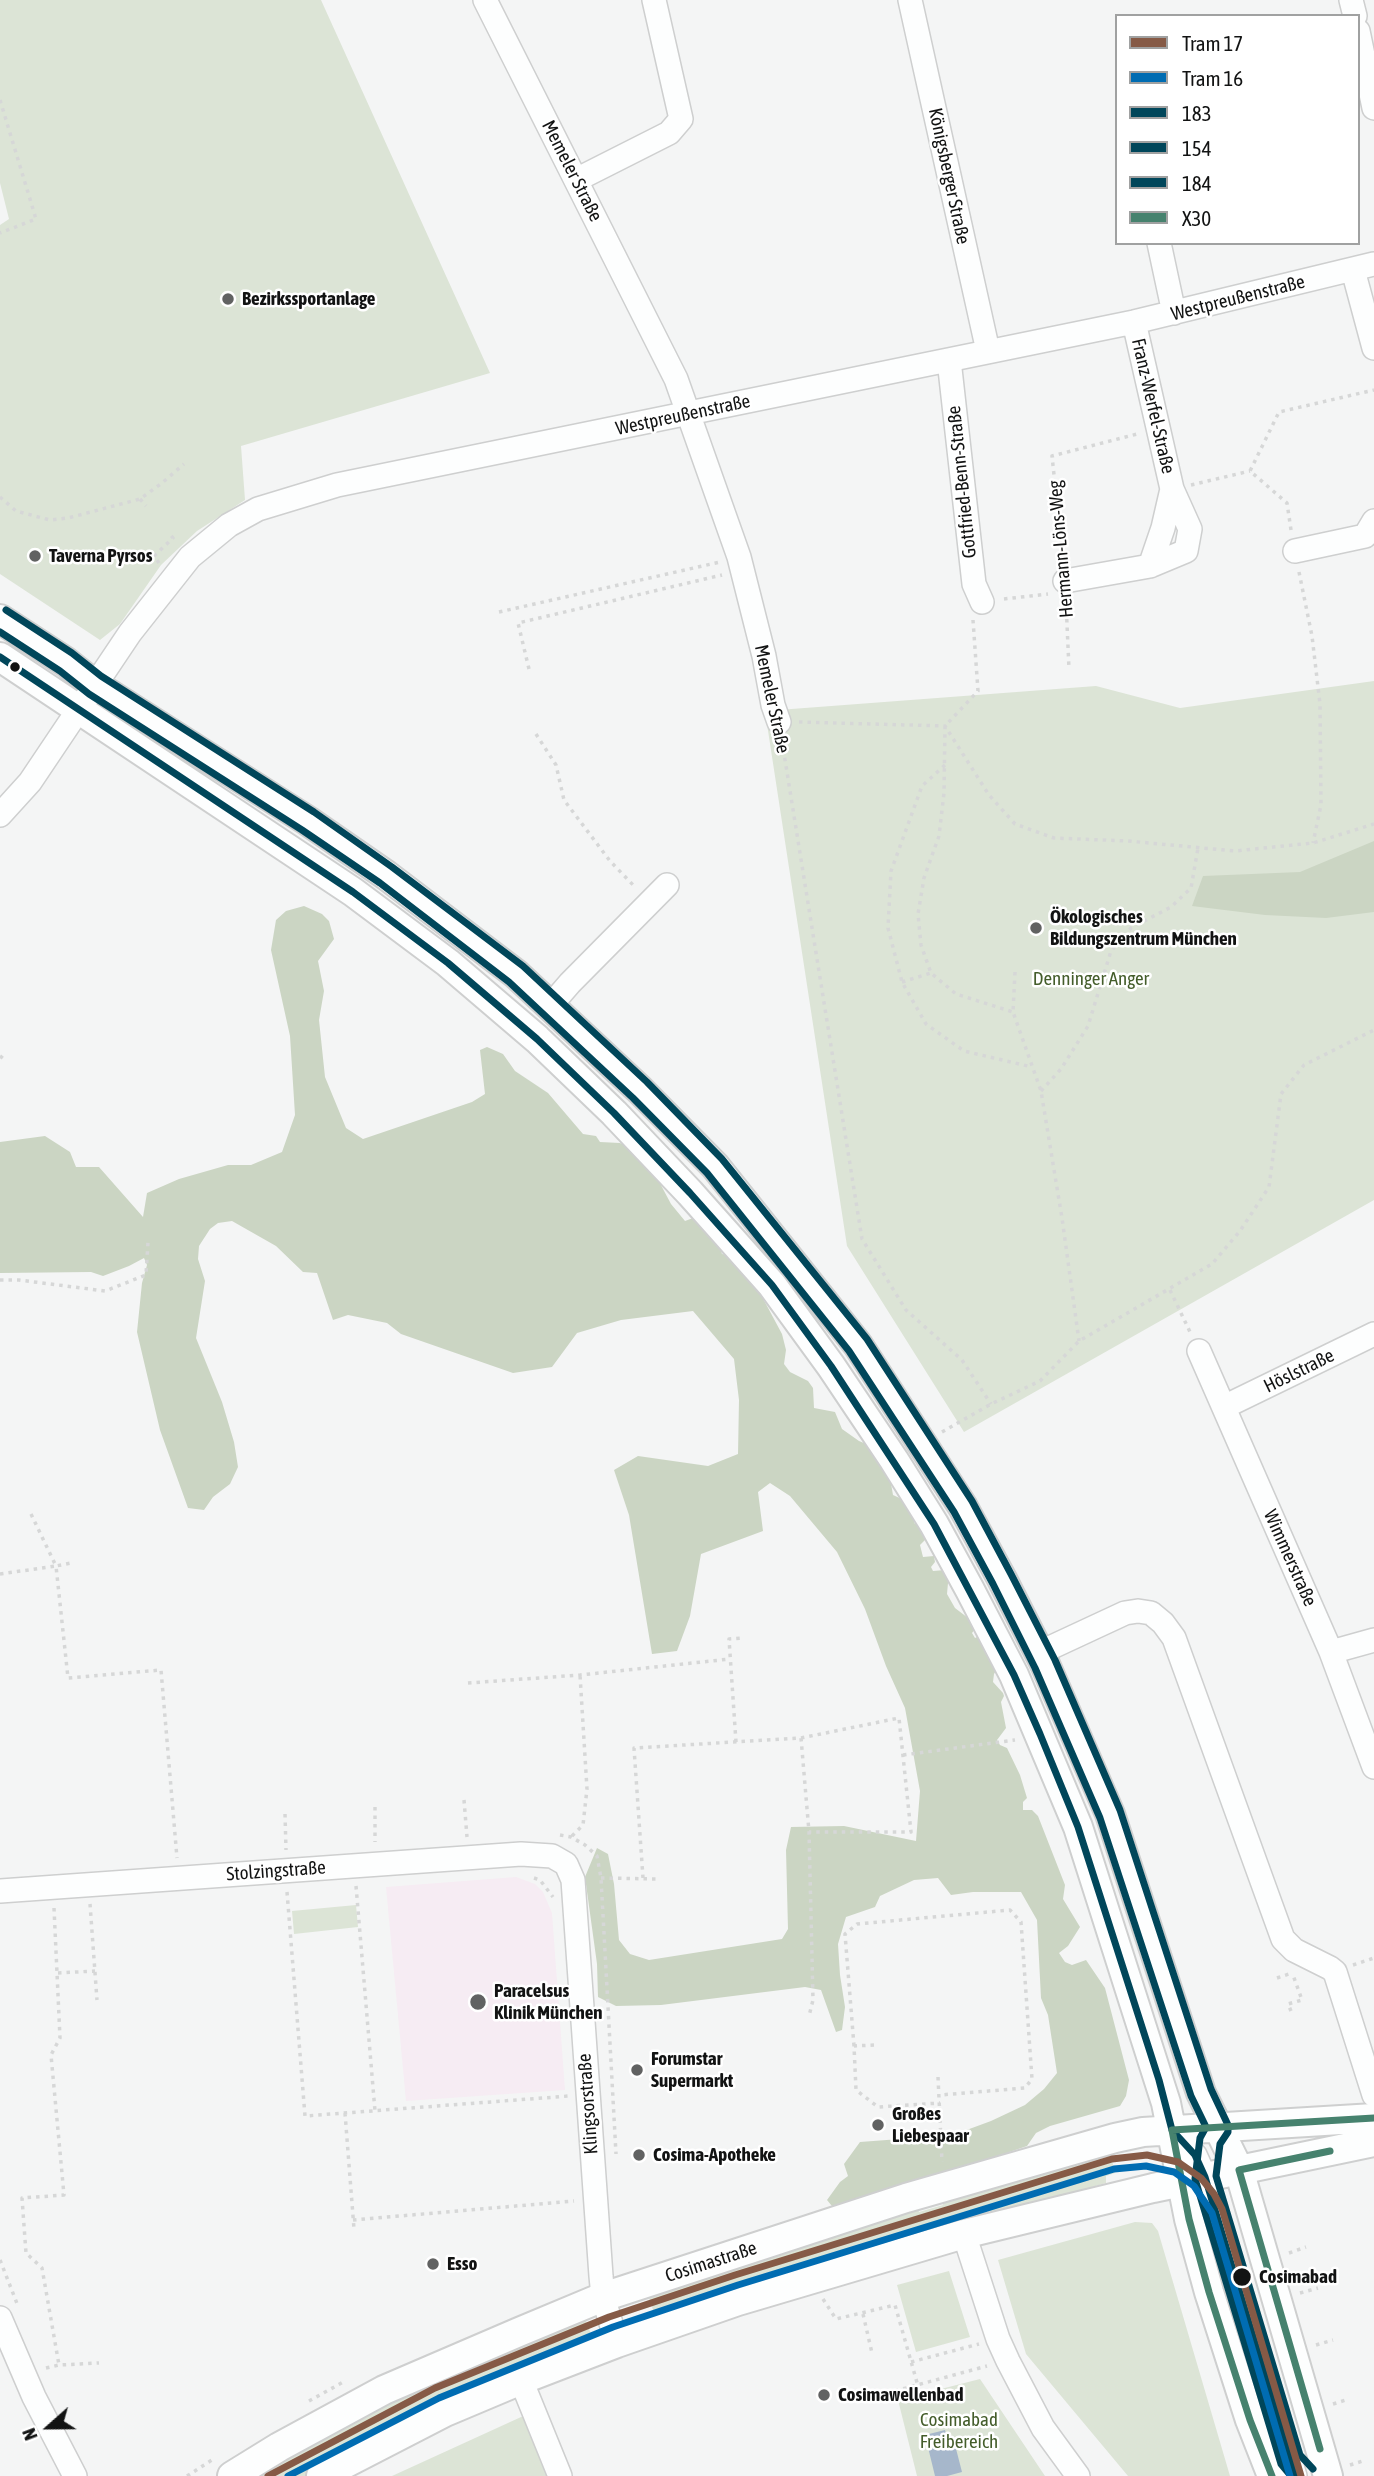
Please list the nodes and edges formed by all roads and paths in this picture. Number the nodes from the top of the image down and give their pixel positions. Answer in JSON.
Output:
{"nodes":[{"id":1,"x":485,"y":0,"type":"edge"},
{"id":2,"x":654,"y":0,"type":"edge"},
{"id":3,"x":910,"y":0,"type":"edge"},
{"id":4,"x":1360,"y":41,"type":"edge"},
{"id":5,"x":0,"y":100,"type":"edge"},
{"id":6,"x":1374,"y":108,"type":"edge"},
{"id":7,"x":576,"y":180,"type":"junction"},
{"id":8,"x":0,"y":233,"type":"edge"},
{"id":9,"x":1159,"y":245,"type":"edge"},
{"id":10,"x":1363,"y":267,"type":"edge"},
{"id":11,"x":1174,"y":313,"type":"junction"},
{"id":12,"x":1134,"y":322,"type":"junction"},
{"id":13,"x":1374,"y":348,"type":"edge"},
{"id":14,"x":988,"y":351,"type":"junction"},
{"id":15,"x":949,"y":360,"type":"junction"},
{"id":16,"x":1374,"y":390,"type":"edge"},
{"id":17,"x":687,"y":414,"type":"junction"},
{"id":18,"x":1160,"y":428,"type":"junction"},
{"id":19,"x":184,"y":464,"type":"dead end"},
{"id":20,"x":1250,"y":471,"type":"junction"},
{"id":21,"x":1172,"y":489,"type":"junction"},
{"id":22,"x":0,"y":497,"type":"edge"},
{"id":23,"x":140,"y":499,"type":"junction"},
{"id":24,"x":146,"y":506,"type":"dead end"},
{"id":25,"x":1371,"y":530,"type":"edge"},
{"id":26,"x":169,"y":533,"type":"dead end"},
{"id":27,"x":1295,"y":551,"type":"junction"},
{"id":28,"x":155,"y":555,"type":"dead end"},
{"id":29,"x":741,"y":564,"type":"junction"},
{"id":30,"x":1065,"y":581,"type":"junction"},
{"id":31,"x":982,"y":602,"type":"junction"},
{"id":32,"x":499,"y":612,"type":"dead end"},
{"id":33,"x":0,"y":619,"type":"edge"},
{"id":34,"x":0,"y":657,"type":"edge"},
{"id":35,"x":529,"y":669,"type":"dead end"},
{"id":36,"x":1069,"y":669,"type":"dead end"},
{"id":37,"x":95,"y":685,"type":"junction"},
{"id":38,"x":80,"y":709,"type":"junction"},
{"id":39,"x":779,"y":722,"type":"junction"},
{"id":40,"x":945,"y":726,"type":"junction"},
{"id":41,"x":536,"y":734,"type":"dead end"},
{"id":42,"x":945,"y":765,"type":"junction"},
{"id":43,"x":0,"y":814,"type":"edge"},
{"id":44,"x":1374,"y":824,"type":"edge"},
{"id":45,"x":1313,"y":843,"type":"junction"},
{"id":46,"x":1198,"y":848,"type":"junction"},
{"id":47,"x":667,"y":884,"type":"dead end"},
{"id":48,"x":649,"y":902,"type":"junction"},
{"id":49,"x":1015,"y":972,"type":"dead end"},
{"id":50,"x":931,"y":973,"type":"junction"},
{"id":51,"x":902,"y":982,"type":"junction"},
{"id":52,"x":551,"y":1005,"type":"junction"},
{"id":53,"x":1013,"y":1012,"type":"junction"},
{"id":54,"x":1374,"y":1030,"type":"edge"},
{"id":55,"x":1032,"y":1066,"type":"junction"},
{"id":56,"x":1041,"y":1091,"type":"junction"},
{"id":57,"x":148,"y":1242,"type":"dead end"},
{"id":58,"x":0,"y":1280,"type":"edge"},
{"id":59,"x":1170,"y":1290,"type":"junction"},
{"id":60,"x":1374,"y":1334,"type":"edge"},
{"id":61,"x":1079,"y":1341,"type":"junction"},
{"id":62,"x":1199,"y":1351,"type":"joint"},
{"id":63,"x":991,"y":1404,"type":"junction"},
{"id":64,"x":1224,"y":1407,"type":"junction"},
{"id":65,"x":922,"y":1443,"type":"junction"},
{"id":66,"x":31,"y":1514,"type":"dead end"},
{"id":67,"x":71,"y":1563,"type":"dead end"},
{"id":68,"x":55,"y":1566,"type":"junction"},
{"id":69,"x":0,"y":1574,"type":"edge"},
{"id":70,"x":742,"y":1638,"type":"dead end"},
{"id":71,"x":1374,"y":1640,"type":"edge"},
{"id":72,"x":1331,"y":1652,"type":"junction"},
{"id":73,"x":1039,"y":1653,"type":"junction"},
{"id":74,"x":730,"y":1659,"type":"junction"},
{"id":75,"x":580,"y":1675,"type":"junction"},
{"id":76,"x":468,"y":1683,"type":"dead end"},
{"id":77,"x":1040,"y":1734,"type":"junction"},
{"id":78,"x":801,"y":1738,"type":"junction"},
{"id":79,"x":736,"y":1742,"type":"junction"},
{"id":80,"x":903,"y":1755,"type":"junction"},
{"id":81,"x":1374,"y":1767,"type":"edge"},
{"id":82,"x":464,"y":1800,"type":"dead end"},
{"id":83,"x":375,"y":1807,"type":"dead end"},
{"id":84,"x":285,"y":1814,"type":"dead end"},
{"id":85,"x":809,"y":1832,"type":"junction"},
{"id":86,"x":467,"y":1837,"type":"dead end"},
{"id":87,"x":571,"y":1837,"type":"junction"},
{"id":88,"x":376,"y":1844,"type":"dead end"},
{"id":89,"x":286,"y":1852,"type":"dead end"},
{"id":90,"x":559,"y":1860,"type":"junction"},
{"id":91,"x":180,"y":1878,"type":"junction"},
{"id":92,"x":601,"y":1878,"type":"junction"},
{"id":93,"x":643,"y":1878,"type":"junction"},
{"id":94,"x":659,"y":1880,"type":"dead end"},
{"id":95,"x":88,"y":1886,"type":"junction"},
{"id":96,"x":52,"y":1888,"type":"junction"},
{"id":97,"x":0,"y":1891,"type":"edge"},
{"id":98,"x":356,"y":1893,"type":"dead end"},
{"id":99,"x":288,"y":1897,"type":"dead end"},
{"id":100,"x":95,"y":1971,"type":"junction"},
{"id":101,"x":58,"y":1973,"type":"junction"},
{"id":102,"x":1293,"y":1973,"type":"dead end"},
{"id":103,"x":97,"y":2000,"type":"dead end"},
{"id":104,"x":1291,"y":2011,"type":"dead end"},
{"id":105,"x":809,"y":2016,"type":"dead end"},
{"id":106,"x":874,"y":2045,"type":"dead end"},
{"id":107,"x":854,"y":2046,"type":"junction"},
{"id":108,"x":939,"y":2077,"type":"dead end"},
{"id":109,"x":571,"y":2095,"type":"dead end"},
{"id":110,"x":940,"y":2095,"type":"junction"},
{"id":111,"x":1374,"y":2095,"type":"edge"},
{"id":112,"x":940,"y":2103,"type":"junction"},
{"id":113,"x":376,"y":2111,"type":"junction"},
{"id":114,"x":345,"y":2113,"type":"junction"},
{"id":115,"x":1374,"y":2118,"type":"edge"},
{"id":116,"x":1218,"y":2128,"type":"junction"},
{"id":117,"x":1172,"y":2130,"type":"junction"},
{"id":118,"x":1374,"y":2142,"type":"edge"},
{"id":119,"x":616,"y":2158,"type":"dead end"},
{"id":120,"x":1239,"y":2170,"type":"junction"},
{"id":121,"x":1193,"y":2180,"type":"junction"},
{"id":122,"x":943,"y":2188,"type":"junction"},
{"id":123,"x":578,"y":2201,"type":"dead end"},
{"id":124,"x":353,"y":2220,"type":"junction"},
{"id":125,"x":354,"y":2229,"type":"dead end"},
{"id":126,"x":964,"y":2234,"type":"junction"},
{"id":127,"x":1306,"y":2247,"type":"dead end"},
{"id":128,"x":1289,"y":2253,"type":"dead end"},
{"id":129,"x":1318,"y":2288,"type":"dead end"},
{"id":130,"x":1300,"y":2293,"type":"dead end"},
{"id":131,"x":603,"y":2297,"type":"junction"},
{"id":132,"x":822,"y":2297,"type":"dead end"},
{"id":133,"x":853,"y":2309,"type":"dead end"},
{"id":134,"x":863,"y":2314,"type":"junction"},
{"id":135,"x":855,"y":2316,"type":"junction"},
{"id":136,"x":0,"y":2318,"type":"edge"},
{"id":137,"x":998,"y":2339,"type":"junction"},
{"id":138,"x":1333,"y":2340,"type":"dead end"},
{"id":139,"x":617,"y":2343,"type":"junction"},
{"id":140,"x":1315,"y":2345,"type":"dead end"},
{"id":141,"x":872,"y":2353,"type":"dead end"},
{"id":142,"x":911,"y":2362,"type":"junction"},
{"id":143,"x":99,"y":2363,"type":"dead end"},
{"id":144,"x":978,"y":2368,"type":"dead end"},
{"id":145,"x":521,"y":2380,"type":"junction"},
{"id":146,"x":918,"y":2386,"type":"junction"},
{"id":147,"x":895,"y":2391,"type":"dead end"},
{"id":148,"x":1349,"y":2399,"type":"dead end"},
{"id":149,"x":1333,"y":2404,"type":"dead end"},
{"id":150,"x":1366,"y":2460,"type":"dead end"},
{"id":151,"x":1339,"y":2471,"type":"edge"},
{"id":152,"x":1291,"y":2472,"type":"edge"},
{"id":153,"x":75,"y":2476,"type":"edge"},
{"id":154,"x":232,"y":2476,"type":"edge"},
{"id":155,"x":321,"y":2476,"type":"edge"},
{"id":156,"x":560,"y":2476,"type":"edge"},
{"id":157,"x":1078,"y":2476,"type":"edge"}],
"edges":[{"from":1,"to":7,"type":"street","name":"Memeler Straße"},
{"from":2,"to":7,"type":"street"},
{"from":3,"to":14,"type":"street","name":"Königsberger Straße"},
{"from":4,"to":6,"type":"street"},
{"from":5,"to":8,"type":"path"},
{"from":7,"to":17,"type":"street","name":"Memeler Straße"},
{"from":9,"to":11,"type":"street"},
{"from":10,"to":11,"type":"street","name":"Westpreußenstraße"},
{"from":10,"to":13,"type":"street"},
{"from":11,"to":12,"type":"street","name":"Westpreußenstraße"},
{"from":12,"to":14,"type":"street","name":"Westpreußenstraße"},
{"from":12,"to":18,"type":"street","name":"Franz-Werfel-Straße"},
{"from":14,"to":15,"type":"street","name":"Westpreußenstraße"},
{"from":15,"to":17,"type":"street","name":"Westpreußenstraße"},
{"from":15,"to":31,"type":"street","name":"Gottfried-Benn-Straße"},
{"from":16,"to":20,"type":"path"},
{"from":17,"to":29,"type":"street","name":"Memeler Straße"},
{"from":17,"to":37,"type":"street","name":"Westpreußenstraße"},
{"from":18,"to":21,"type":"street","name":"Franz-Werfel-Straße"},
{"from":18,"to":30,"type":"path","name":"Hermann-Löns-Weg"},
{"from":19,"to":23,"type":"path"},
{"from":20,"to":21,"type":"path"},
{"from":20,"to":27,"type":"path"},
{"from":21,"to":30,"type":"street","name":"Franz-Werfel-Straße"},
{"from":22,"to":23,"type":"path"},
{"from":23,"to":24,"type":"path"},
{"from":25,"to":27,"type":"street"},
{"from":26,"to":28,"type":"path"},
{"from":27,"to":45,"type":"path"},
{"from":29,"to":32,"type":"path"},
{"from":29,"to":35,"type":"path"},
{"from":29,"to":39,"type":"street","name":"Memeler Straße"},
{"from":30,"to":31,"type":"path"},
{"from":30,"to":36,"type":"path","name":"Hermann-Löns-Weg"},
{"from":31,"to":40,"type":"path"},
{"from":33,"to":37,"type":"main road"},
{"from":34,"to":38,"type":"main road"},
{"from":37,"to":38,"type":"street","name":"Westpreußenstraße"},
{"from":37,"to":52,"type":"main road"},
{"from":38,"to":43,"type":"street","name":"Westpreußenstraße"},
{"from":38,"to":77,"type":"main road"},
{"from":39,"to":40,"type":"path"},
{"from":39,"to":63,"type":"path","name":"Memeler Straße"},
{"from":40,"to":42,"type":"path"},
{"from":40,"to":46,"type":"path"},
{"from":41,"to":48,"type":"path"},
{"from":42,"to":50,"type":"path"},
{"from":42,"to":51,"type":"path"},
{"from":44,"to":45,"type":"path"},
{"from":45,"to":46,"type":"path"},
{"from":46,"to":56,"type":"path"},
{"from":47,"to":48,"type":"street"},
{"from":48,"to":52,"type":"street"},
{"from":49,"to":53,"type":"path"},
{"from":50,"to":51,"type":"path"},
{"from":50,"to":53,"type":"path"},
{"from":51,"to":55,"type":"path"},
{"from":52,"to":65,"type":"main road"},
{"from":53,"to":55,"type":"path"},
{"from":54,"to":59,"type":"path"},
{"from":55,"to":56,"type":"path"},
{"from":56,"to":61,"type":"path"},
{"from":57,"to":58,"type":"path"},
{"from":59,"to":61,"type":"path"},
{"from":59,"to":62,"type":"path"},
{"from":60,"to":64,"type":"street","name":"Höslstraße"},
{"from":61,"to":63,"type":"path"},
{"from":62,"to":64,"type":"street","name":"Wimmerstraße"},
{"from":63,"to":65,"type":"path"},
{"from":64,"to":72,"type":"street","name":"Wimmerstraße"},
{"from":65,"to":73,"type":"main road"},
{"from":66,"to":68,"type":"path"},
{"from":67,"to":68,"type":"path"},
{"from":68,"to":69,"type":"path"},
{"from":68,"to":91,"type":"path"},
{"from":70,"to":74,"type":"path"},
{"from":71,"to":72,"type":"street"},
{"from":72,"to":81,"type":"street","name":"Wimmerstraße"},
{"from":73,"to":111,"type":"street"},
{"from":73,"to":116,"type":"main road"},
{"from":74,"to":75,"type":"path"},
{"from":74,"to":79,"type":"path"},
{"from":75,"to":76,"type":"path"},
{"from":75,"to":87,"type":"path"},
{"from":77,"to":80,"type":"path"},
{"from":77,"to":117,"type":"main road"},
{"from":78,"to":79,"type":"path"},
{"from":78,"to":80,"type":"path"},
{"from":78,"to":85,"type":"path"},
{"from":79,"to":93,"type":"path"},
{"from":80,"to":85,"type":"path"},
{"from":82,"to":86,"type":"path"},
{"from":83,"to":88,"type":"path"},
{"from":84,"to":89,"type":"path"},
{"from":85,"to":105,"type":"path"},
{"from":87,"to":90,"type":"path"},
{"from":87,"to":92,"type":"path"},
{"from":90,"to":91,"type":"street","name":"Stolzingstraße"},
{"from":90,"to":131,"type":"street","name":"Klingsorstraße"},
{"from":91,"to":95,"type":"street","name":"Stolzingstraße"},
{"from":92,"to":93,"type":"path"},
{"from":92,"to":119,"type":"path"},
{"from":93,"to":94,"type":"path"},
{"from":95,"to":96,"type":"street","name":"Stolzingstraße"},
{"from":95,"to":100,"type":"path"},
{"from":96,"to":97,"type":"street","name":"Stolzingstraße"},
{"from":96,"to":101,"type":"path"},
{"from":98,"to":113,"type":"path"},
{"from":99,"to":114,"type":"path"},
{"from":100,"to":101,"type":"path"},
{"from":100,"to":103,"type":"path"},
{"from":101,"to":143,"type":"path"},
{"from":102,"to":104,"type":"path"},
{"from":106,"to":107,"type":"path"},
{"from":107,"to":110,"type":"path"},
{"from":107,"to":112,"type":"path"},
{"from":108,"to":110,"type":"path"},
{"from":109,"to":113,"type":"path"},
{"from":110,"to":112,"type":"path"},
{"from":112,"to":122,"type":"path"},
{"from":113,"to":114,"type":"path"},
{"from":114,"to":124,"type":"path"},
{"from":115,"to":116,"type":"main road","name":"Cosimastraße"},
{"from":116,"to":117,"type":"main road","name":"Cosimastraße"},
{"from":116,"to":120,"type":"main road"},
{"from":116,"to":121,"type":"street"},
{"from":117,"to":121,"type":"main road"},
{"from":117,"to":122,"type":"main road","name":"Cosimastraße"},
{"from":118,"to":120,"type":"main road"},
{"from":120,"to":121,"type":"main road"},
{"from":120,"to":151,"type":"main road"},
{"from":121,"to":126,"type":"main road"},
{"from":121,"to":152,"type":"main road"},
{"from":122,"to":131,"type":"main road","name":"Cosimastraße"},
{"from":123,"to":124,"type":"path"},
{"from":124,"to":125,"type":"path"},
{"from":126,"to":137,"type":"street"},
{"from":126,"to":139,"type":"main road"},
{"from":127,"to":128,"type":"path"},
{"from":129,"to":130,"type":"path"},
{"from":131,"to":139,"type":"street","name":"Klingsorstraße"},
{"from":131,"to":154,"type":"main road","name":"Cosimastraße"},
{"from":132,"to":135,"type":"path"},
{"from":133,"to":135,"type":"path"},
{"from":134,"to":135,"type":"path"},
{"from":134,"to":141,"type":"path"},
{"from":134,"to":142,"type":"path"},
{"from":136,"to":153,"type":"street"},
{"from":137,"to":142,"type":"path"},
{"from":137,"to":157,"type":"street"},
{"from":138,"to":140,"type":"path"},
{"from":139,"to":145,"type":"main road"},
{"from":142,"to":146,"type":"path"},
{"from":144,"to":146,"type":"path"},
{"from":145,"to":155,"type":"main road"},
{"from":145,"to":156,"type":"street"},
{"from":146,"to":147,"type":"path"},
{"from":148,"to":149,"type":"path"},
{"from":150,"to":151,"type":"path"}]}
